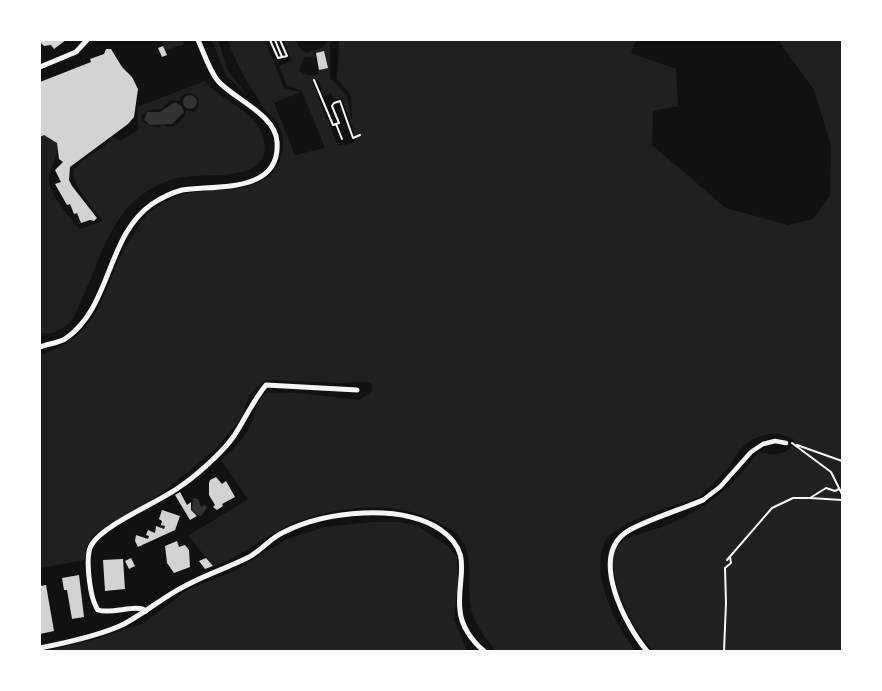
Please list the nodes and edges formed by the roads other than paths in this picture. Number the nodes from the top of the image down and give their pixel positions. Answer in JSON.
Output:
{"nodes":[{"id":1,"x":87,"y":40,"type":"edge"},
{"id":2,"x":198,"y":40,"type":"edge"},
{"id":3,"x":40,"y":67,"type":"edge"},
{"id":4,"x":40,"y":347,"type":"edge"},
{"id":5,"x":357,"y":390,"type":"dead end"},
{"id":6,"x":786,"y":443,"type":"dead end"},
{"id":7,"x":703,"y":500,"type":"joint"},
{"id":8,"x":146,"y":611,"type":"junction"},
{"id":9,"x":474,"y":643,"type":"junction"},
{"id":10,"x":40,"y":648,"type":"edge"},
{"id":11,"x":477,"y":651,"type":"edge"},
{"id":12,"x":484,"y":651,"type":"edge"},
{"id":13,"x":647,"y":651,"type":"edge"}],
"edges":[{"from":1,"to":3,"type":"street"},
{"from":2,"to":4,"type":"street"},
{"from":5,"to":8,"type":"street"},
{"from":6,"to":7,"type":"street"},
{"from":7,"to":13,"type":"street"},
{"from":8,"to":9,"type":"street"},
{"from":8,"to":10,"type":"street"},
{"from":9,"to":11,"type":"street"},
{"from":9,"to":12,"type":"street"}]}
